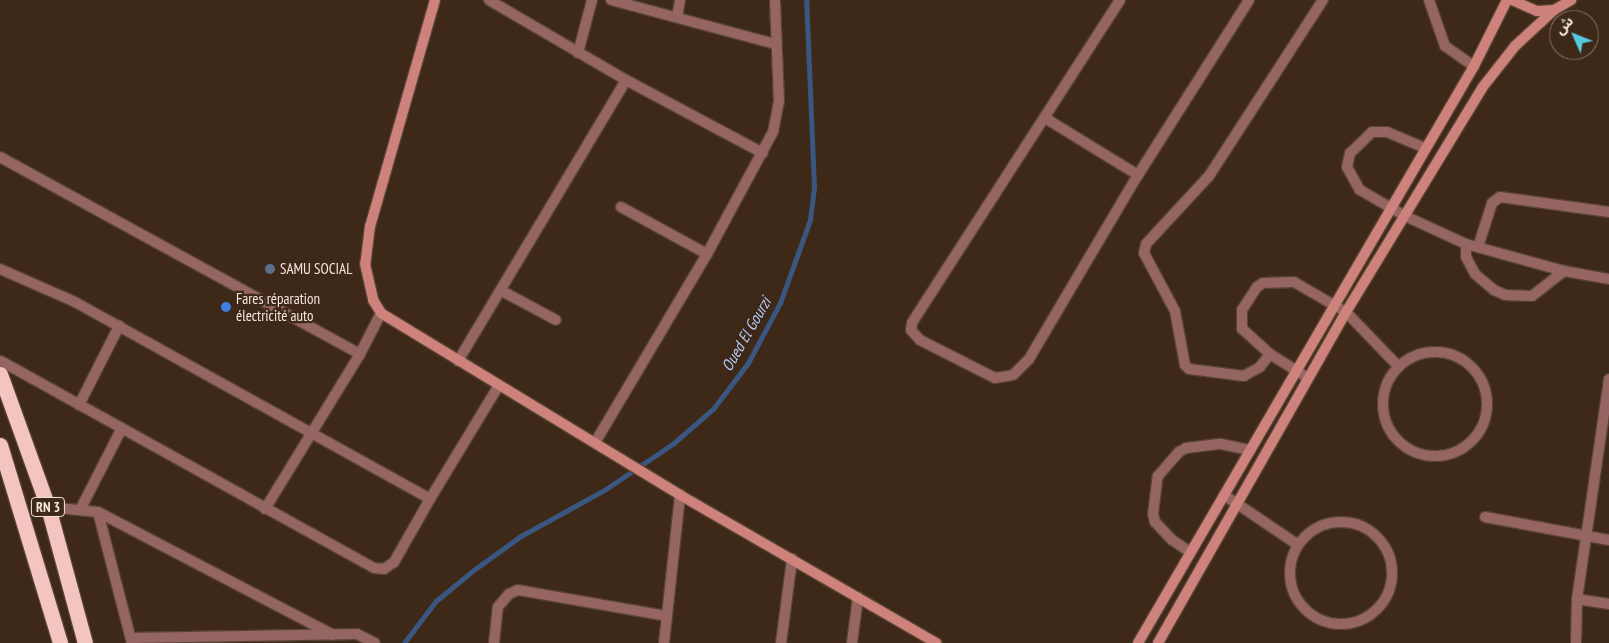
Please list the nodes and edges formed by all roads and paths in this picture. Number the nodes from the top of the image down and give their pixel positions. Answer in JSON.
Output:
{"nodes":[{"id":1,"x":489,"y":0,"type":"edge"},
{"id":2,"x":592,"y":0,"type":"edge"},
{"id":3,"x":611,"y":0,"type":"edge"},
{"id":4,"x":680,"y":0,"type":"edge"},
{"id":5,"x":776,"y":0,"type":"edge"},
{"id":6,"x":1120,"y":0,"type":"edge"},
{"id":7,"x":1250,"y":0,"type":"edge"},
{"id":8,"x":1323,"y":0,"type":"edge"},
{"id":9,"x":1429,"y":0,"type":"edge"},
{"id":10,"x":1507,"y":0,"type":"edge"},
{"id":11,"x":1512,"y":0,"type":"edge"},
{"id":12,"x":1571,"y":0,"type":"edge"},
{"id":13,"x":432,"y":1,"type":"edge"},
{"id":14,"x":1549,"y":10,"type":"edge"},
{"id":15,"x":1554,"y":10,"type":"edge"},
{"id":16,"x":1549,"y":15,"type":"edge"},
{"id":17,"x":677,"y":17,"type":"junction"},
{"id":18,"x":775,"y":44,"type":"junction"},
{"id":19,"x":578,"y":53,"type":"junction"},
{"id":20,"x":1474,"y":66,"type":"junction"},
{"id":21,"x":626,"y":80,"type":"junction"},
{"id":22,"x":1045,"y":118,"type":"junction"},
{"id":23,"x":1425,"y":148,"type":"junction"},
{"id":24,"x":763,"y":153,"type":"junction"},
{"id":25,"x":0,"y":157,"type":"edge"},
{"id":26,"x":1138,"y":175,"type":"junction"},
{"id":27,"x":621,"y":207,"type":"dead end"},
{"id":28,"x":1391,"y":209,"type":"junction"},
{"id":29,"x":1609,"y":212,"type":"edge"},
{"id":30,"x":1405,"y":216,"type":"junction"},
{"id":31,"x":1466,"y":244,"type":"junction"},
{"id":32,"x":1478,"y":247,"type":"junction"},
{"id":33,"x":707,"y":254,"type":"junction"},
{"id":34,"x":0,"y":269,"type":"edge"},
{"id":35,"x":1564,"y":271,"type":"junction"},
{"id":36,"x":1609,"y":279,"type":"edge"},
{"id":37,"x":502,"y":291,"type":"junction"},
{"id":38,"x":1334,"y":305,"type":"junction"},
{"id":39,"x":1346,"y":312,"type":"junction"},
{"id":40,"x":381,"y":314,"type":"junction"},
{"id":41,"x":556,"y":320,"type":"dead end"},
{"id":42,"x":119,"y":326,"type":"junction"},
{"id":43,"x":360,"y":354,"type":"junction"},
{"id":44,"x":1270,"y":354,"type":"junction"},
{"id":45,"x":0,"y":361,"type":"edge"},
{"id":46,"x":458,"y":361,"type":"junction"},
{"id":47,"x":1398,"y":367,"type":"junction"},
{"id":48,"x":1296,"y":371,"type":"junction"},
{"id":49,"x":0,"y":374,"type":"edge"},
{"id":50,"x":1308,"y":378,"type":"junction"},
{"id":51,"x":499,"y":385,"type":"junction"},
{"id":52,"x":1609,"y":385,"type":"edge"},
{"id":53,"x":80,"y":405,"type":"junction"},
{"id":54,"x":122,"y":428,"type":"junction"},
{"id":55,"x":312,"y":434,"type":"junction"},
{"id":56,"x":596,"y":441,"type":"junction"},
{"id":57,"x":0,"y":445,"type":"edge"},
{"id":58,"x":1250,"y":450,"type":"junction"},
{"id":59,"x":680,"y":495,"type":"junction"},
{"id":60,"x":1224,"y":495,"type":"junction"},
{"id":61,"x":430,"y":499,"type":"junction"},
{"id":62,"x":1238,"y":504,"type":"junction"},
{"id":63,"x":48,"y":507,"type":"junction"},
{"id":64,"x":265,"y":509,"type":"junction"},
{"id":65,"x":80,"y":510,"type":"junction"},
{"id":66,"x":98,"y":512,"type":"junction"},
{"id":67,"x":1485,"y":517,"type":"dead end"},
{"id":68,"x":1586,"y":536,"type":"junction"},
{"id":69,"x":1609,"y":540,"type":"edge"},
{"id":70,"x":1298,"y":545,"type":"junction"},
{"id":71,"x":1190,"y":552,"type":"junction"},
{"id":72,"x":792,"y":559,"type":"junction"},
{"id":73,"x":858,"y":597,"type":"junction"},
{"id":74,"x":1578,"y":599,"type":"junction"},
{"id":75,"x":1609,"y":604,"type":"edge"},
{"id":76,"x":667,"y":616,"type":"junction"},
{"id":77,"x":333,"y":635,"type":"junction"},
{"id":78,"x":131,"y":640,"type":"edge"},
{"id":79,"x":932,"y":642,"type":"edge"},
{"id":80,"x":60,"y":643,"type":"edge"},
{"id":81,"x":85,"y":643,"type":"edge"},
{"id":82,"x":375,"y":643,"type":"edge"},
{"id":83,"x":494,"y":643,"type":"edge"},
{"id":84,"x":664,"y":643,"type":"edge"},
{"id":85,"x":781,"y":643,"type":"edge"},
{"id":86,"x":852,"y":643,"type":"edge"},
{"id":87,"x":1138,"y":643,"type":"edge"},
{"id":88,"x":1158,"y":643,"type":"edge"},
{"id":89,"x":1576,"y":643,"type":"edge"}],
"edges":[{"from":1,"to":19,"type":"street"},
{"from":2,"to":19,"type":"street"},
{"from":3,"to":17,"type":"street"},
{"from":4,"to":17,"type":"street"},
{"from":5,"to":18,"type":"street"},
{"from":6,"to":22,"type":"street"},
{"from":7,"to":26,"type":"street"},
{"from":8,"to":44,"type":"street"},
{"from":9,"to":20,"type":"street"},
{"from":10,"to":20,"type":"main road"},
{"from":11,"to":14,"type":"main road"},
{"from":12,"to":15,"type":"main road"},
{"from":13,"to":40,"type":"main road"},
{"from":16,"to":30,"type":"main road"},
{"from":17,"to":18,"type":"street"},
{"from":18,"to":24,"type":"street"},
{"from":19,"to":21,"type":"street"},
{"from":20,"to":23,"type":"main road"},
{"from":21,"to":24,"type":"street"},
{"from":21,"to":37,"type":"street"},
{"from":22,"to":26,"type":"street"},
{"from":22,"to":26,"type":"street"},
{"from":23,"to":28,"type":"main road"},
{"from":23,"to":28,"type":"street"},
{"from":24,"to":33,"type":"street"},
{"from":25,"to":43,"type":"street"},
{"from":27,"to":33,"type":"street"},
{"from":28,"to":30,"type":"street"},
{"from":28,"to":38,"type":"main road"},
{"from":29,"to":32,"type":"street"},
{"from":30,"to":31,"type":"street"},
{"from":30,"to":39,"type":"main road"},
{"from":31,"to":32,"type":"street"},
{"from":31,"to":35,"type":"street"},
{"from":32,"to":35,"type":"street"},
{"from":33,"to":56,"type":"street"},
{"from":34,"to":42,"type":"street"},
{"from":35,"to":36,"type":"street"},
{"from":37,"to":41,"type":"street"},
{"from":37,"to":46,"type":"street"},
{"from":38,"to":39,"type":"street"},
{"from":38,"to":44,"type":"street"},
{"from":38,"to":48,"type":"main road"},
{"from":39,"to":47,"type":"street"},
{"from":39,"to":50,"type":"main road"},
{"from":40,"to":43,"type":"street"},
{"from":40,"to":46,"type":"main road"},
{"from":42,"to":53,"type":"street"},
{"from":42,"to":55,"type":"street"},
{"from":43,"to":55,"type":"street"},
{"from":44,"to":48,"type":"street"},
{"from":45,"to":53,"type":"street"},
{"from":46,"to":51,"type":"main road"},
{"from":47,"to":47,"type":"street"},
{"from":48,"to":50,"type":"street"},
{"from":48,"to":58,"type":"main road"},
{"from":49,"to":63,"type":"highway","number":"RN 3"},
{"from":50,"to":62,"type":"main road"},
{"from":51,"to":56,"type":"main road"},
{"from":51,"to":61,"type":"street"},
{"from":52,"to":68,"type":"street"},
{"from":53,"to":54,"type":"street"},
{"from":54,"to":64,"type":"street"},
{"from":54,"to":65,"type":"street"},
{"from":55,"to":61,"type":"street"},
{"from":55,"to":64,"type":"street"},
{"from":56,"to":59,"type":"main road"},
{"from":57,"to":80,"type":"highway","number":"RN 3"},
{"from":58,"to":60,"type":"main road"},
{"from":58,"to":71,"type":"street"},
{"from":59,"to":72,"type":"main road"},
{"from":59,"to":76,"type":"street"},
{"from":60,"to":62,"type":"street"},
{"from":60,"to":71,"type":"main road"},
{"from":61,"to":64,"type":"street"},
{"from":62,"to":70,"type":"street"},
{"from":62,"to":88,"type":"main road"},
{"from":63,"to":65,"type":"street"},
{"from":63,"to":81,"type":"highway","number":"RN 3"},
{"from":65,"to":66,"type":"street"},
{"from":66,"to":77,"type":"street"},
{"from":66,"to":78,"type":"street"},
{"from":67,"to":68,"type":"street"},
{"from":68,"to":69,"type":"street"},
{"from":68,"to":74,"type":"street"},
{"from":70,"to":70,"type":"street"},
{"from":71,"to":87,"type":"main road"},
{"from":72,"to":73,"type":"main road"},
{"from":72,"to":85,"type":"street"},
{"from":73,"to":79,"type":"main road"},
{"from":73,"to":86,"type":"street"},
{"from":74,"to":75,"type":"street"},
{"from":74,"to":89,"type":"street"},
{"from":76,"to":83,"type":"street"},
{"from":76,"to":84,"type":"street"},
{"from":77,"to":78,"type":"street"},
{"from":77,"to":82,"type":"street"}]}
